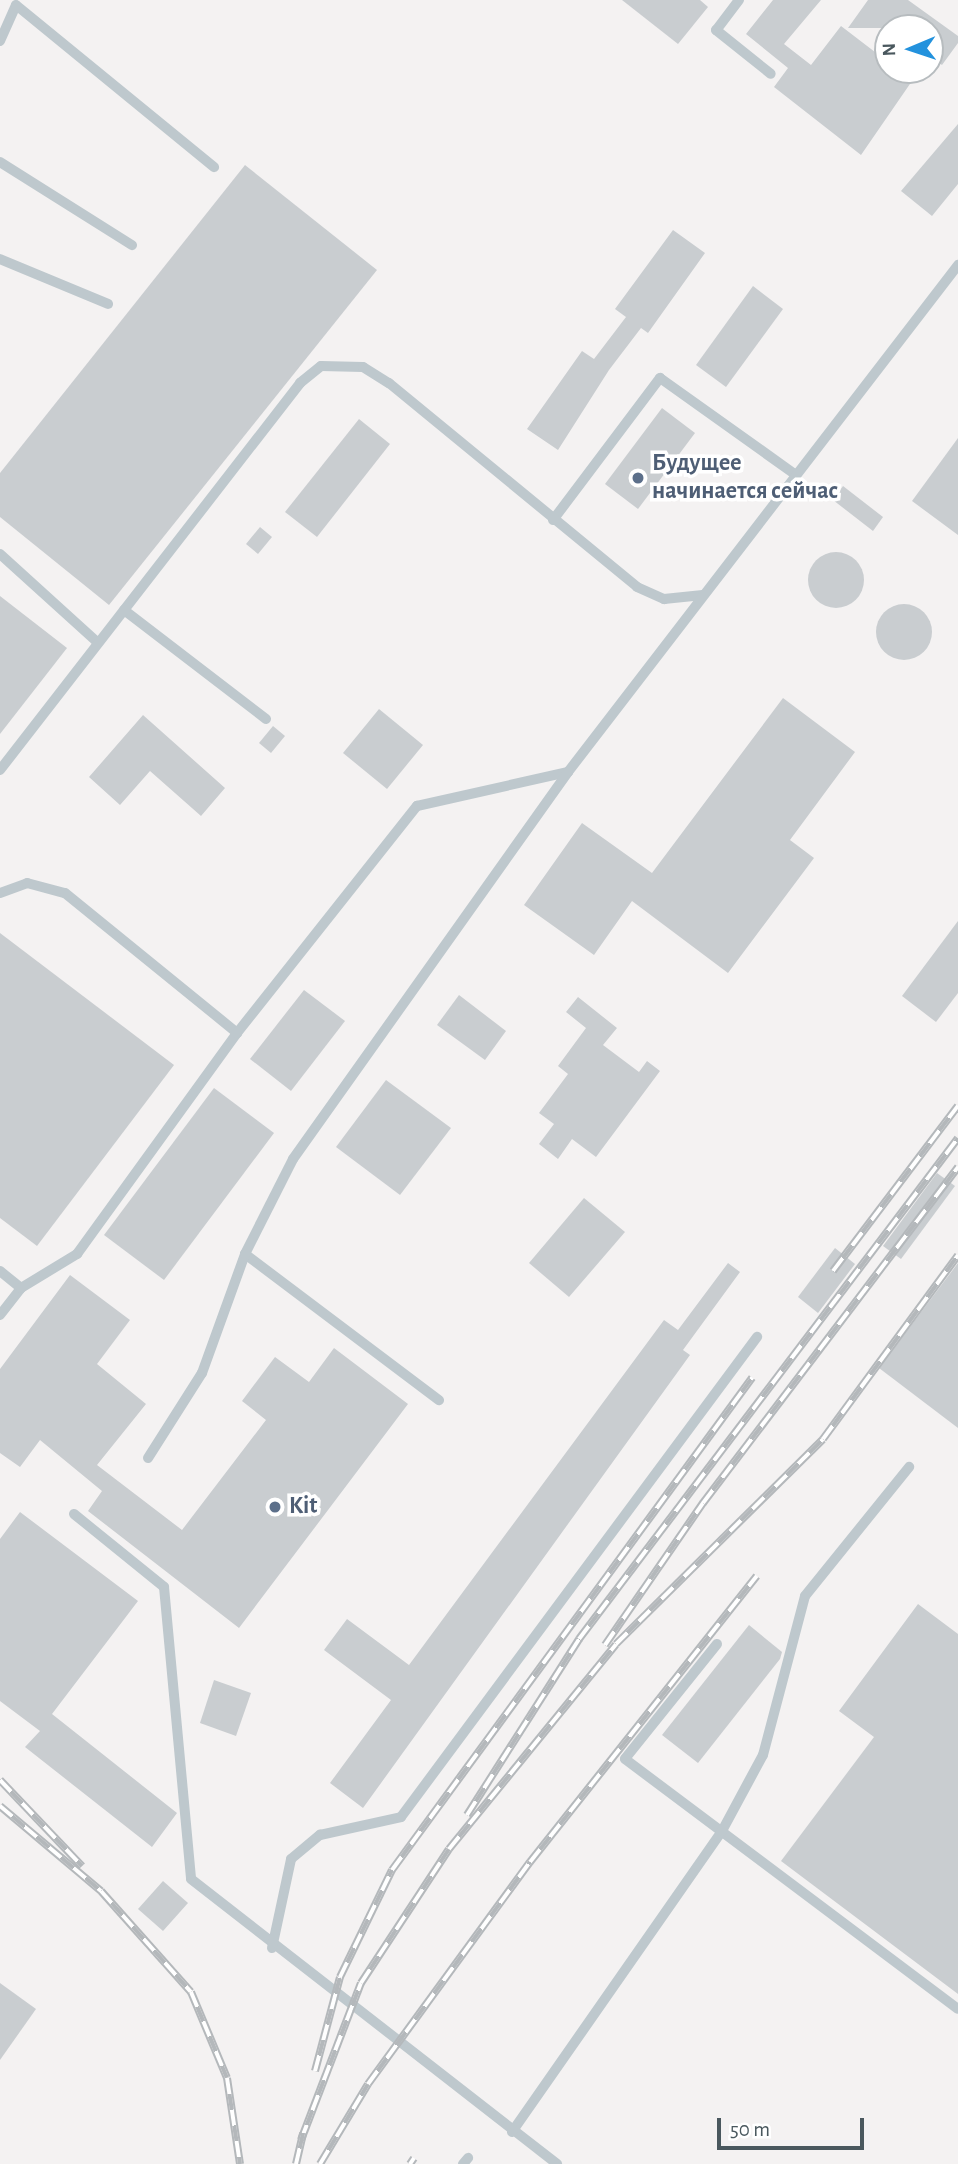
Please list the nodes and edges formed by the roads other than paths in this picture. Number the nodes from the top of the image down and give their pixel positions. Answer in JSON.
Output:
{"nodes":[{"id":1,"x":740,"y":0,"type":"edge"},
{"id":2,"x":0,"y":41,"type":"edge"},
{"id":3,"x":771,"y":74,"type":"dead end"},
{"id":4,"x":0,"y":162,"type":"edge"},
{"id":5,"x":214,"y":167,"type":"dead end"},
{"id":6,"x":132,"y":244,"type":"dead end"},
{"id":7,"x":0,"y":259,"type":"edge"},
{"id":8,"x":958,"y":265,"type":"edge"},
{"id":9,"x":108,"y":304,"type":"dead end"},
{"id":10,"x":796,"y":475,"type":"junction"},
{"id":11,"x":553,"y":520,"type":"junction"},
{"id":12,"x":0,"y":554,"type":"edge"},
{"id":13,"x":703,"y":595,"type":"junction"},
{"id":14,"x":124,"y":610,"type":"junction"},
{"id":15,"x":98,"y":643,"type":"junction"},
{"id":16,"x":267,"y":719,"type":"dead end"},
{"id":17,"x":0,"y":770,"type":"edge"},
{"id":18,"x":568,"y":772,"type":"junction"},
{"id":19,"x":0,"y":893,"type":"edge"},
{"id":20,"x":237,"y":1033,"type":"junction"},
{"id":21,"x":245,"y":1254,"type":"junction"},
{"id":22,"x":0,"y":1271,"type":"edge"},
{"id":23,"x":21,"y":1288,"type":"junction"},
{"id":24,"x":0,"y":1315,"type":"edge"},
{"id":25,"x":757,"y":1338,"type":"dead end"},
{"id":26,"x":439,"y":1400,"type":"dead end"},
{"id":27,"x":148,"y":1458,"type":"dead end"},
{"id":28,"x":909,"y":1467,"type":"dead end"},
{"id":29,"x":74,"y":1514,"type":"dead end"},
{"id":30,"x":717,"y":1644,"type":"dead end"},
{"id":31,"x":722,"y":1831,"type":"junction"},
{"id":32,"x":272,"y":1948,"type":"junction"},
{"id":33,"x":958,"y":2009,"type":"edge"},
{"id":34,"x":512,"y":2132,"type":"junction"},
{"id":35,"x":557,"y":2164,"type":"edge"}],
"edges":[{"from":1,"to":3,"type":"lane"},
{"from":2,"to":5,"type":"lane"},
{"from":4,"to":6,"type":"lane"},
{"from":7,"to":9,"type":"lane"},
{"from":8,"to":10,"type":"lane"},
{"from":10,"to":11,"type":"lane"},
{"from":10,"to":13,"type":"lane"},
{"from":11,"to":13,"type":"lane"},
{"from":11,"to":14,"type":"lane"},
{"from":12,"to":15,"type":"lane"},
{"from":13,"to":18,"type":"lane"},
{"from":14,"to":15,"type":"lane"},
{"from":14,"to":16,"type":"lane"},
{"from":15,"to":17,"type":"lane"},
{"from":18,"to":20,"type":"lane"},
{"from":18,"to":21,"type":"lane"},
{"from":19,"to":20,"type":"lane"},
{"from":20,"to":23,"type":"lane"},
{"from":21,"to":26,"type":"lane"},
{"from":21,"to":27,"type":"lane"},
{"from":22,"to":23,"type":"lane"},
{"from":23,"to":24,"type":"lane"},
{"from":25,"to":32,"type":"lane"},
{"from":28,"to":31,"type":"lane"},
{"from":29,"to":32,"type":"lane"},
{"from":30,"to":31,"type":"lane"},
{"from":31,"to":33,"type":"lane"},
{"from":31,"to":34,"type":"lane"},
{"from":32,"to":34,"type":"lane"},
{"from":34,"to":35,"type":"lane"}]}
